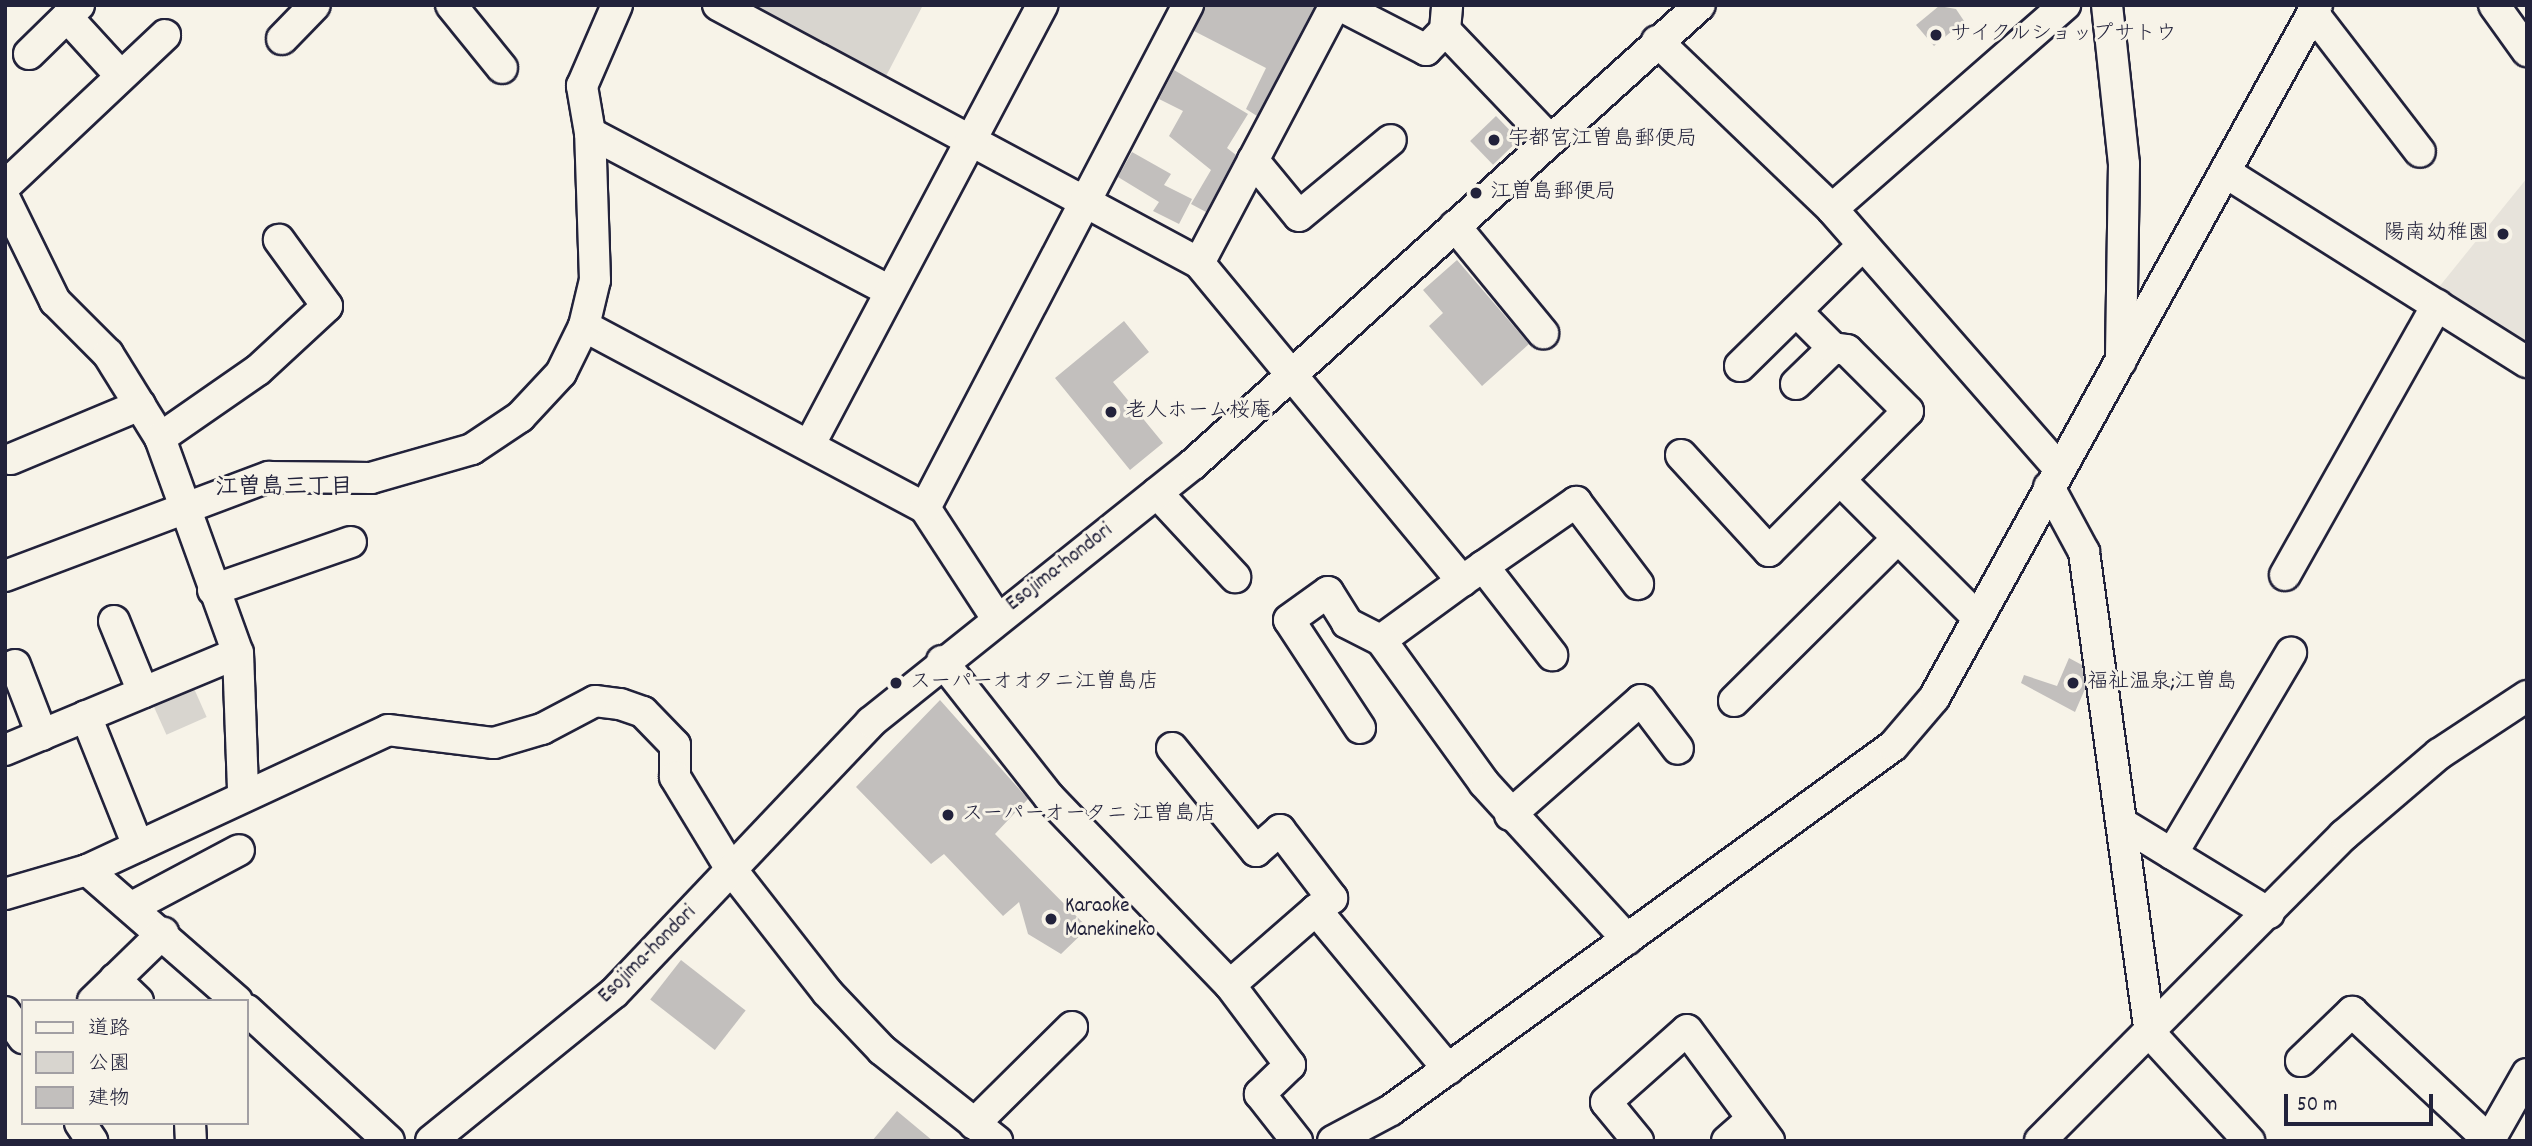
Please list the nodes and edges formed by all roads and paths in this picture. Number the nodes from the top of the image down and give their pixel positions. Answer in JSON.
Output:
{"nodes":[{"id":1,"x":315,"y":5,"type":"edge"},
{"id":2,"x":451,"y":5,"type":"edge"},
{"id":3,"x":617,"y":5,"type":"edge"},
{"id":4,"x":1188,"y":5,"type":"edge"},
{"id":5,"x":1337,"y":5,"type":"edge"},
{"id":6,"x":1700,"y":5,"type":"edge"},
{"id":7,"x":2065,"y":5,"type":"edge"},
{"id":8,"x":2108,"y":5,"type":"edge"},
{"id":9,"x":2494,"y":5,"type":"edge"},
{"id":10,"x":728,"y":7,"type":"edge"},
{"id":11,"x":1037,"y":7,"type":"edge"},
{"id":12,"x":2315,"y":9,"type":"edge"},
{"id":13,"x":73,"y":11,"type":"edge"},
{"id":14,"x":1446,"y":18,"type":"edge"},
{"id":15,"x":165,"y":35,"type":"dead end"},
{"id":16,"x":282,"y":39,"type":"dead end"},
{"id":17,"x":1657,"y":41,"type":"junction"},
{"id":18,"x":2527,"y":51,"type":"edge"},
{"id":19,"x":29,"y":54,"type":"dead end"},
{"id":20,"x":502,"y":68,"type":"dead end"},
{"id":21,"x":119,"y":74,"type":"junction"},
{"id":22,"x":590,"y":132,"type":"junction"},
{"id":23,"x":1550,"y":139,"type":"junction"},
{"id":24,"x":970,"y":140,"type":"junction"},
{"id":25,"x":1391,"y":140,"type":"dead end"},
{"id":26,"x":2420,"y":152,"type":"dead end"},
{"id":27,"x":1253,"y":160,"type":"junction"},
{"id":28,"x":2225,"y":172,"type":"junction"},
{"id":29,"x":5,"y":186,"type":"edge"},
{"id":30,"x":1085,"y":199,"type":"junction"},
{"id":31,"x":5,"y":200,"type":"edge"},
{"id":32,"x":1832,"y":209,"type":"junction"},
{"id":33,"x":1455,"y":226,"type":"junction"},
{"id":34,"x":279,"y":240,"type":"dead end"},
{"id":35,"x":1862,"y":246,"type":"junction"},
{"id":36,"x":1199,"y":262,"type":"junction"},
{"id":37,"x":890,"y":291,"type":"junction"},
{"id":38,"x":2437,"y":306,"type":"junction"},
{"id":39,"x":1796,"y":311,"type":"junction"},
{"id":40,"x":584,"y":326,"type":"junction"},
{"id":41,"x":1543,"y":333,"type":"dead end"},
{"id":42,"x":1833,"y":348,"type":"junction"},
{"id":43,"x":2527,"y":362,"type":"edge"},
{"id":44,"x":2120,"y":365,"type":"junction"},
{"id":45,"x":1740,"y":366,"type":"dead end"},
{"id":46,"x":1295,"y":373,"type":"junction"},
{"id":47,"x":1796,"y":384,"type":"dead end"},
{"id":48,"x":140,"y":405,"type":"junction"},
{"id":49,"x":160,"y":438,"type":"junction"},
{"id":50,"x":810,"y":444,"type":"junction"},
{"id":51,"x":1681,"y":455,"type":"dead end"},
{"id":52,"x":11,"y":459,"type":"dead end"},
{"id":53,"x":2054,"y":477,"type":"junction"},
{"id":54,"x":1842,"y":482,"type":"junction"},
{"id":55,"x":1157,"y":493,"type":"junction"},
{"id":56,"x":925,"y":508,"type":"junction"},
{"id":57,"x":182,"y":511,"type":"junction"},
{"id":58,"x":1898,"y":538,"type":"junction"},
{"id":59,"x":351,"y":542,"type":"dead end"},
{"id":60,"x":1473,"y":573,"type":"junction"},
{"id":61,"x":2285,"y":575,"type":"dead end"},
{"id":62,"x":5,"y":576,"type":"edge"},
{"id":63,"x":1235,"y":577,"type":"dead end"},
{"id":64,"x":1638,"y":584,"type":"dead end"},
{"id":65,"x":213,"y":590,"type":"junction"},
{"id":66,"x":996,"y":617,"type":"junction"},
{"id":67,"x":1978,"y":618,"type":"junction"},
{"id":68,"x":114,"y":621,"type":"dead end"},
{"id":69,"x":1381,"y":640,"type":"junction"},
{"id":70,"x":237,"y":653,"type":"junction"},
{"id":71,"x":2291,"y":653,"type":"dead end"},
{"id":72,"x":1552,"y":655,"type":"dead end"},
{"id":73,"x":942,"y":661,"type":"junction"},
{"id":74,"x":15,"y":665,"type":"dead end"},
{"id":75,"x":144,"y":692,"type":"junction"},
{"id":76,"x":2527,"y":696,"type":"edge"},
{"id":77,"x":1734,"y":701,"type":"dead end"},
{"id":78,"x":86,"y":716,"type":"junction"},
{"id":79,"x":1360,"y":728,"type":"dead end"},
{"id":80,"x":42,"y":735,"type":"junction"},
{"id":81,"x":1172,"y":748,"type":"dead end"},
{"id":82,"x":1678,"y":749,"type":"dead end"},
{"id":83,"x":5,"y":750,"type":"edge"},
{"id":84,"x":243,"y":792,"type":"junction"},
{"id":85,"x":1510,"y":815,"type":"junction"},
{"id":86,"x":2123,"y":824,"type":"junction"},
{"id":87,"x":138,"y":846,"type":"junction"},
{"id":88,"x":239,"y":850,"type":"dead end"},
{"id":89,"x":2172,"y":854,"type":"junction"},
{"id":90,"x":731,"y":869,"type":"junction"},
{"id":91,"x":87,"y":870,"type":"junction"},
{"id":92,"x":5,"y":894,"type":"edge"},
{"id":93,"x":132,"y":907,"type":"junction"},
{"id":94,"x":1316,"y":910,"type":"junction"},
{"id":95,"x":2269,"y":914,"type":"junction"},
{"id":96,"x":163,"y":933,"type":"junction"},
{"id":97,"x":1627,"y":939,"type":"junction"},
{"id":98,"x":115,"y":979,"type":"junction"},
{"id":99,"x":1230,"y":985,"type":"junction"},
{"id":100,"x":95,"y":999,"type":"edge"},
{"id":101,"x":136,"y":999,"type":"edge"},
{"id":102,"x":234,"y":999,"type":"edge"},
{"id":103,"x":5,"y":1012,"type":"edge"},
{"id":104,"x":248,"y":1012,"type":"edge"},
{"id":105,"x":1072,"y":1027,"type":"dead end"},
{"id":106,"x":2150,"y":1033,"type":"junction"},
{"id":107,"x":21,"y":1035,"type":"edge"},
{"id":108,"x":2301,"y":1061,"type":"dead end"},
{"id":109,"x":1448,"y":1069,"type":"junction"},
{"id":110,"x":2527,"y":1074,"type":"edge"},
{"id":111,"x":81,"y":1125,"type":"edge"},
{"id":112,"x":1760,"y":1130,"type":"edge"},
{"id":113,"x":986,"y":1133,"type":"edge"},
{"id":114,"x":92,"y":1141,"type":"edge"},
{"id":115,"x":389,"y":1141,"type":"edge"},
{"id":116,"x":431,"y":1141,"type":"edge"},
{"id":117,"x":1297,"y":1141,"type":"edge"},
{"id":118,"x":1334,"y":1141,"type":"edge"},
{"id":119,"x":1638,"y":1141,"type":"edge"},
{"id":120,"x":1727,"y":1141,"type":"edge"},
{"id":121,"x":2040,"y":1141,"type":"edge"},
{"id":122,"x":2249,"y":1141,"type":"edge"},
{"id":123,"x":2489,"y":1141,"type":"edge"}],
"edges":[{"from":1,"to":16,"type":"street"},
{"from":2,"to":20,"type":"street"},
{"from":3,"to":22,"type":"street"},
{"from":4,"to":30,"type":"street"},
{"from":5,"to":14,"type":"street"},
{"from":5,"to":27,"type":"street"},
{"from":6,"to":17,"type":"street","name":"Esojima-hondori"},
{"from":7,"to":32,"type":"street"},
{"from":8,"to":44,"type":"street"},
{"from":9,"to":18,"type":"street"},
{"from":10,"to":24,"type":"street"},
{"from":11,"to":24,"type":"street"},
{"from":12,"to":26,"type":"street"},
{"from":12,"to":28,"type":"street"},
{"from":13,"to":19,"type":"street"},
{"from":13,"to":21,"type":"street"},
{"from":14,"to":23,"type":"street"},
{"from":15,"to":21,"type":"street"},
{"from":17,"to":23,"type":"street","name":"Esojima-hondori"},
{"from":17,"to":32,"type":"street"},
{"from":21,"to":29,"type":"street"},
{"from":22,"to":37,"type":"street"},
{"from":22,"to":40,"type":"street"},
{"from":23,"to":33,"type":"street","name":"Esojima-hondori"},
{"from":24,"to":30,"type":"street"},
{"from":24,"to":37,"type":"street"},
{"from":25,"to":27,"type":"street"},
{"from":27,"to":36,"type":"street"},
{"from":28,"to":38,"type":"street"},
{"from":28,"to":44,"type":"street"},
{"from":30,"to":36,"type":"street"},
{"from":30,"to":56,"type":"street"},
{"from":31,"to":48,"type":"street"},
{"from":32,"to":35,"type":"street"},
{"from":33,"to":41,"type":"street"},
{"from":33,"to":46,"type":"street","name":"Esojima-hondori"},
{"from":34,"to":49,"type":"street"},
{"from":35,"to":39,"type":"street"},
{"from":35,"to":53,"type":"street"},
{"from":36,"to":46,"type":"street"},
{"from":37,"to":50,"type":"street"},
{"from":38,"to":43,"type":"street"},
{"from":38,"to":61,"type":"street"},
{"from":39,"to":42,"type":"street"},
{"from":39,"to":45,"type":"street"},
{"from":40,"to":50,"type":"street"},
{"from":40,"to":57,"type":"street"},
{"from":42,"to":47,"type":"street"},
{"from":42,"to":54,"type":"street"},
{"from":44,"to":53,"type":"street"},
{"from":46,"to":55,"type":"street","name":"Esojima-hondori"},
{"from":46,"to":60,"type":"street"},
{"from":48,"to":49,"type":"street"},
{"from":48,"to":52,"type":"street"},
{"from":49,"to":57,"type":"street"},
{"from":50,"to":56,"type":"street"},
{"from":51,"to":54,"type":"street"},
{"from":53,"to":67,"type":"street"},
{"from":53,"to":86,"type":"street"},
{"from":54,"to":58,"type":"street"},
{"from":55,"to":63,"type":"street"},
{"from":55,"to":66,"type":"street","name":"Esojima-hondori"},
{"from":56,"to":66,"type":"street"},
{"from":57,"to":62,"type":"street"},
{"from":57,"to":65,"type":"street"},
{"from":58,"to":67,"type":"street"},
{"from":58,"to":77,"type":"street"},
{"from":59,"to":65,"type":"street"},
{"from":60,"to":64,"type":"street"},
{"from":60,"to":69,"type":"street"},
{"from":60,"to":72,"type":"street"},
{"from":65,"to":70,"type":"street"},
{"from":66,"to":73,"type":"street","name":"Esojima-hondori"},
{"from":67,"to":97,"type":"street"},
{"from":68,"to":75,"type":"street"},
{"from":69,"to":79,"type":"street"},
{"from":69,"to":85,"type":"street"},
{"from":70,"to":75,"type":"street"},
{"from":70,"to":84,"type":"street"},
{"from":71,"to":89,"type":"street"},
{"from":73,"to":90,"type":"street","name":"Esojima-hondori"},
{"from":73,"to":99,"type":"street"},
{"from":74,"to":80,"type":"street"},
{"from":75,"to":78,"type":"street"},
{"from":76,"to":95,"type":"street"},
{"from":78,"to":80,"type":"street"},
{"from":78,"to":87,"type":"street"},
{"from":80,"to":83,"type":"street"},
{"from":81,"to":94,"type":"street"},
{"from":82,"to":85,"type":"street"},
{"from":84,"to":87,"type":"street"},
{"from":84,"to":90,"type":"street"},
{"from":85,"to":97,"type":"street"},
{"from":86,"to":89,"type":"street"},
{"from":86,"to":106,"type":"street"},
{"from":87,"to":91,"type":"street"},
{"from":88,"to":93,"type":"street"},
{"from":89,"to":95,"type":"street"},
{"from":90,"to":113,"type":"street"},
{"from":90,"to":116,"type":"street","name":"Esojima-hondori"},
{"from":91,"to":92,"type":"street"},
{"from":91,"to":93,"type":"street"},
{"from":93,"to":96,"type":"street"},
{"from":94,"to":99,"type":"street"},
{"from":94,"to":109,"type":"street"},
{"from":95,"to":106,"type":"street"},
{"from":96,"to":98,"type":"street"},
{"from":96,"to":102,"type":"street"},
{"from":97,"to":109,"type":"street"},
{"from":98,"to":100,"type":"street"},
{"from":98,"to":101,"type":"street"},
{"from":99,"to":117,"type":"street"},
{"from":103,"to":107,"type":"street"},
{"from":104,"to":115,"type":"street"},
{"from":105,"to":113,"type":"street"},
{"from":106,"to":121,"type":"street"},
{"from":106,"to":122,"type":"street"},
{"from":108,"to":123,"type":"street"},
{"from":109,"to":118,"type":"street"},
{"from":110,"to":123,"type":"street"},
{"from":111,"to":114,"type":"street"},
{"from":112,"to":119,"type":"street"},
{"from":112,"to":120,"type":"street"}]}
